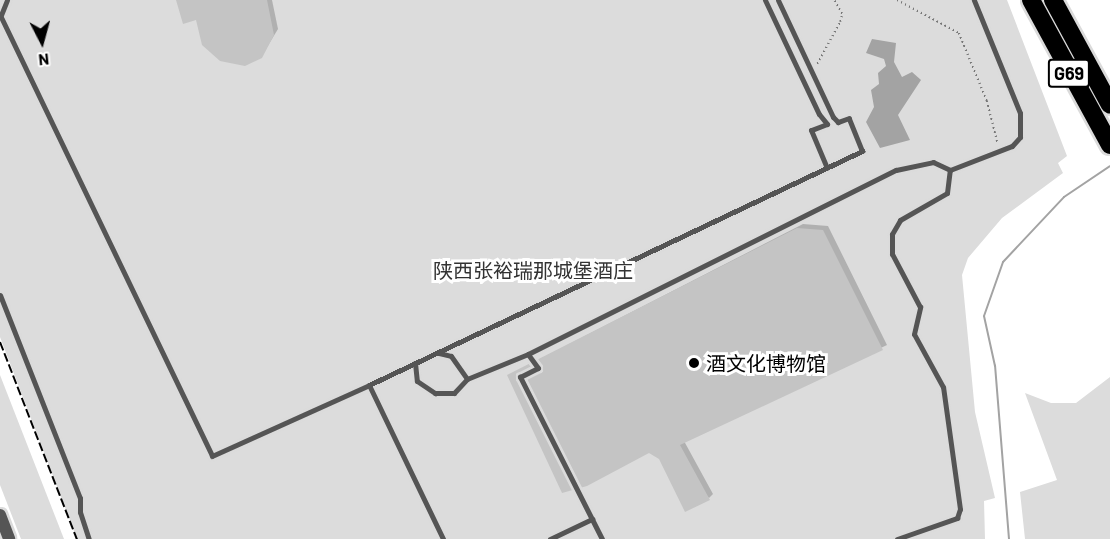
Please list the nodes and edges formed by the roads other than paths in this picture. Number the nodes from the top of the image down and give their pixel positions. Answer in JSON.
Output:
{"nodes":[{"id":1,"x":7,"y":0,"type":"edge"},
{"id":2,"x":765,"y":0,"type":"edge"},
{"id":3,"x":778,"y":0,"type":"edge"},
{"id":4,"x":974,"y":0,"type":"edge"},
{"id":5,"x":1030,"y":0,"type":"edge"},
{"id":6,"x":1053,"y":0,"type":"edge"},
{"id":7,"x":0,"y":15,"type":"edge"},
{"id":8,"x":1110,"y":105,"type":"edge"},
{"id":9,"x":1110,"y":145,"type":"edge"},
{"id":10,"x":827,"y":168,"type":"junction"},
{"id":11,"x":950,"y":170,"type":"junction"},
{"id":12,"x":0,"y":295,"type":"edge"},
{"id":13,"x":438,"y":352,"type":"junction"},
{"id":14,"x":528,"y":354,"type":"junction"},
{"id":15,"x":415,"y":363,"type":"junction"},
{"id":16,"x":468,"y":379,"type":"junction"},
{"id":17,"x":369,"y":385,"type":"junction"},
{"id":18,"x":0,"y":515,"type":"edge"},
{"id":19,"x":592,"y":519,"type":"junction"},
{"id":20,"x":0,"y":533,"type":"edge"},
{"id":21,"x":2,"y":539,"type":"edge"},
{"id":22,"x":9,"y":539,"type":"edge"},
{"id":23,"x":89,"y":539,"type":"edge"},
{"id":24,"x":443,"y":539,"type":"edge"},
{"id":25,"x":550,"y":539,"type":"edge"},
{"id":26,"x":602,"y":539,"type":"edge"},
{"id":27,"x":897,"y":539,"type":"edge"}],
"edges":[{"from":1,"to":7,"type":"lane"},
{"from":2,"to":10,"type":"lane"},
{"from":3,"to":10,"type":"lane"},
{"from":4,"to":11,"type":"lane"},
{"from":5,"to":9,"type":"highway","number":"G69"},
{"from":6,"to":8,"type":"highway","number":"G69"},
{"from":7,"to":17,"type":"lane"},
{"from":10,"to":13,"type":"lane"},
{"from":11,"to":14,"type":"lane"},
{"from":11,"to":27,"type":"lane"},
{"from":12,"to":23,"type":"lane"},
{"from":13,"to":15,"type":"lane"},
{"from":13,"to":16,"type":"lane"},
{"from":14,"to":16,"type":"lane"},
{"from":14,"to":19,"type":"lane"},
{"from":15,"to":16,"type":"lane"},
{"from":15,"to":17,"type":"lane"},
{"from":17,"to":24,"type":"lane"},
{"from":18,"to":22,"type":"street"},
{"from":19,"to":25,"type":"lane"},
{"from":19,"to":26,"type":"lane"},
{"from":20,"to":21,"type":"street"}]}
